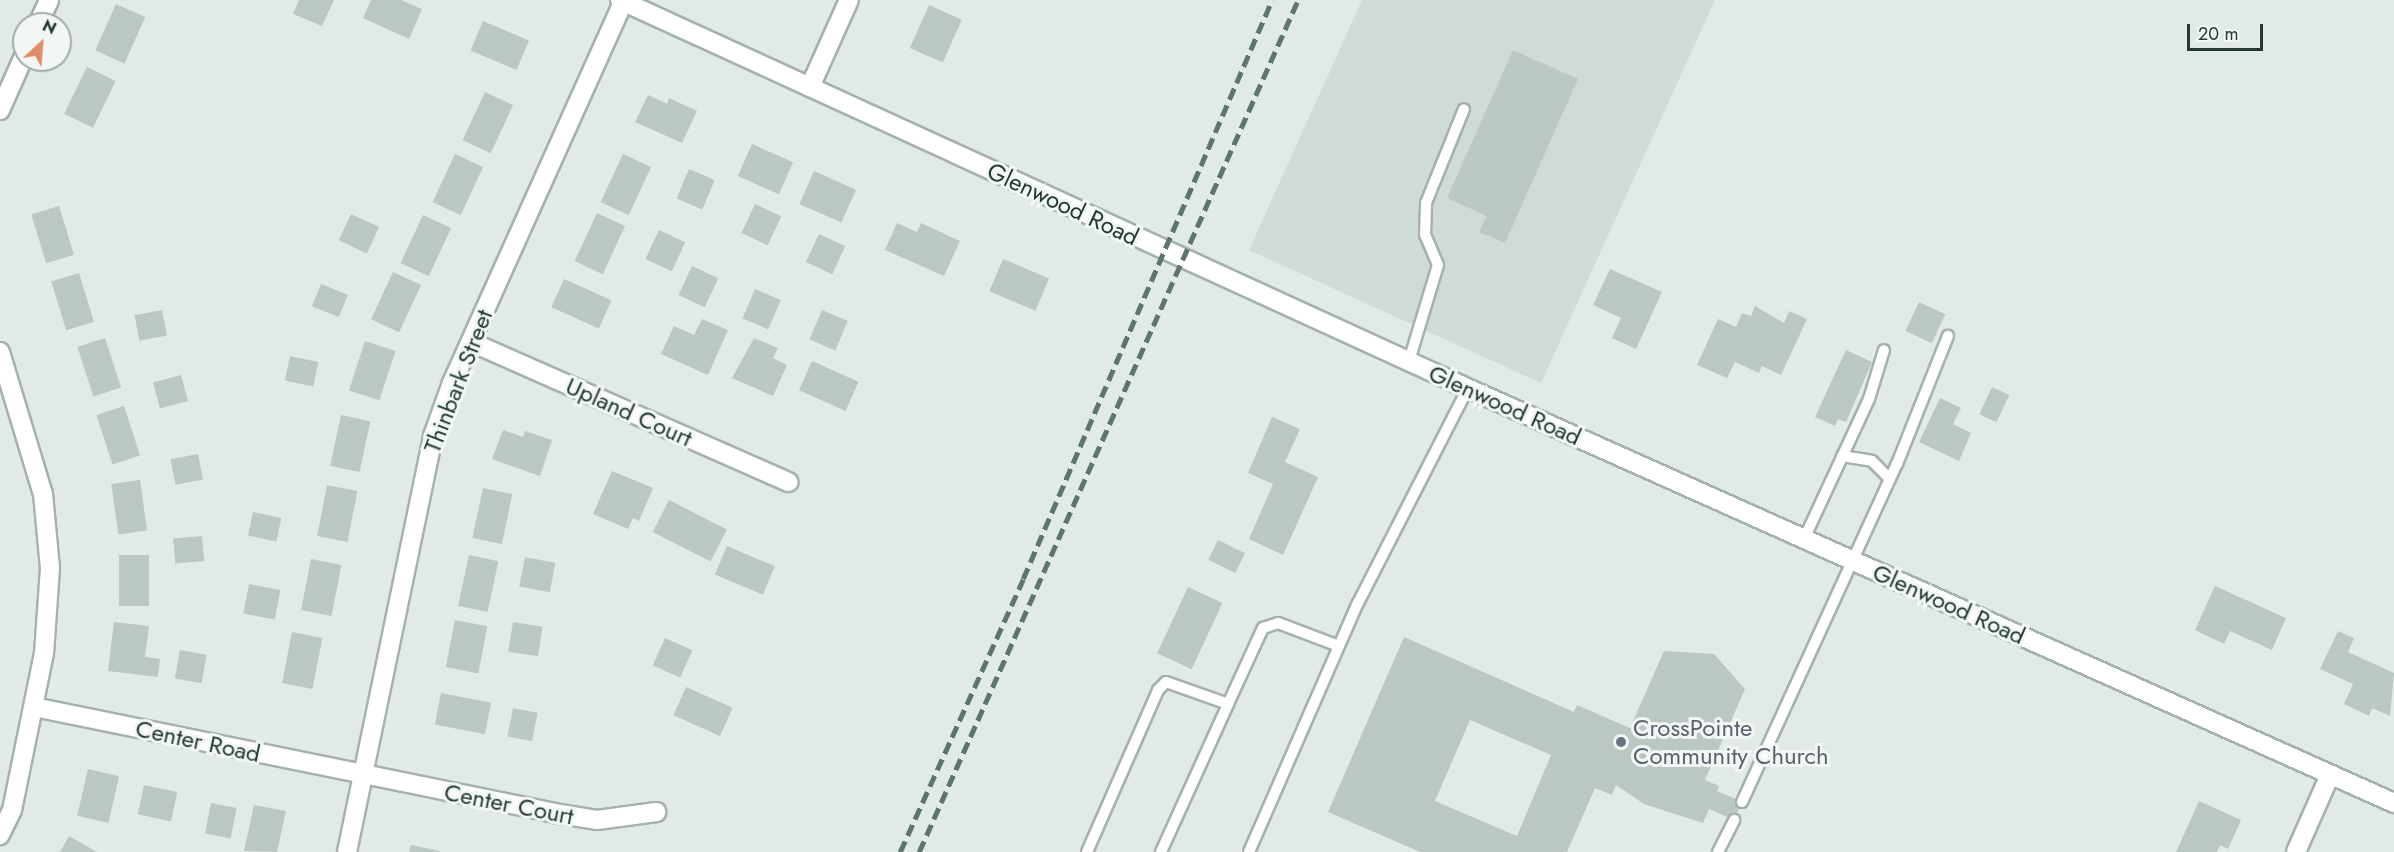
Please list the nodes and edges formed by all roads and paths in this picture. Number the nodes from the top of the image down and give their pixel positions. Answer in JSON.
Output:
{"nodes":[{"id":1,"x":849,"y":0,"type":"edge"},
{"id":2,"x":621,"y":1,"type":"edge"},
{"id":3,"x":17,"y":72,"type":"edge"},
{"id":4,"x":810,"y":87,"type":"junction"},
{"id":5,"x":1464,"y":109,"type":"dead end"},
{"id":6,"x":0,"y":110,"type":"edge"},
{"id":7,"x":1948,"y":336,"type":"dead end"},
{"id":8,"x":471,"y":342,"type":"junction"},
{"id":9,"x":1884,"y":350,"type":"dead end"},
{"id":10,"x":0,"y":352,"type":"edge"},
{"id":11,"x":1409,"y":361,"type":"junction"},
{"id":12,"x":1468,"y":388,"type":"junction"},
{"id":13,"x":1842,"y":456,"type":"junction"},
{"id":14,"x":1890,"y":479,"type":"junction"},
{"id":15,"x":788,"y":482,"type":"dead end"},
{"id":16,"x":1804,"y":539,"type":"junction"},
{"id":17,"x":1852,"y":561,"type":"junction"},
{"id":18,"x":1339,"y":646,"type":"junction"},
{"id":19,"x":1228,"y":704,"type":"junction"},
{"id":20,"x":34,"y":707,"type":"junction"},
{"id":21,"x":363,"y":775,"type":"junction"},
{"id":22,"x":2330,"y":775,"type":"junction"},
{"id":23,"x":1742,"y":802,"type":"dead end"},
{"id":24,"x":2394,"y":803,"type":"edge"},
{"id":25,"x":656,"y":812,"type":"dead end"},
{"id":26,"x":1734,"y":820,"type":"dead end"},
{"id":27,"x":0,"y":835,"type":"edge"},
{"id":28,"x":347,"y":852,"type":"edge"},
{"id":29,"x":1087,"y":852,"type":"edge"},
{"id":30,"x":1161,"y":852,"type":"edge"},
{"id":31,"x":1249,"y":852,"type":"edge"},
{"id":32,"x":1718,"y":852,"type":"edge"},
{"id":33,"x":2296,"y":852,"type":"edge"}],
"edges":[{"from":1,"to":4,"type":"street"},
{"from":2,"to":4,"type":"street","name":"Glenwood Road"},
{"from":2,"to":8,"type":"street","name":"Thinbark Street"},
{"from":3,"to":6,"type":"street"},
{"from":4,"to":11,"type":"street","name":"Glenwood Road"},
{"from":5,"to":11,"type":"lane"},
{"from":7,"to":14,"type":"lane"},
{"from":8,"to":15,"type":"street","name":"Upland Court"},
{"from":8,"to":21,"type":"street","name":"Thinbark Street"},
{"from":9,"to":13,"type":"lane"},
{"from":10,"to":20,"type":"street"},
{"from":11,"to":12,"type":"street","name":"Glenwood Road"},
{"from":12,"to":16,"type":"street","name":"Glenwood Road"},
{"from":12,"to":18,"type":"lane"},
{"from":13,"to":14,"type":"lane"},
{"from":13,"to":16,"type":"lane"},
{"from":14,"to":17,"type":"lane"},
{"from":16,"to":17,"type":"street","name":"Glenwood Road"},
{"from":17,"to":22,"type":"street","name":"Glenwood Road"},
{"from":17,"to":23,"type":"lane"},
{"from":18,"to":19,"type":"lane"},
{"from":18,"to":31,"type":"lane"},
{"from":19,"to":29,"type":"lane"},
{"from":19,"to":30,"type":"lane"},
{"from":20,"to":21,"type":"street","name":"Center Road"},
{"from":20,"to":27,"type":"street"},
{"from":21,"to":25,"type":"street","name":"Center Court"},
{"from":21,"to":28,"type":"street","name":"Thinbark Street"},
{"from":22,"to":24,"type":"street","name":"Glenwood Road"},
{"from":22,"to":33,"type":"street"},
{"from":26,"to":32,"type":"lane"}]}
